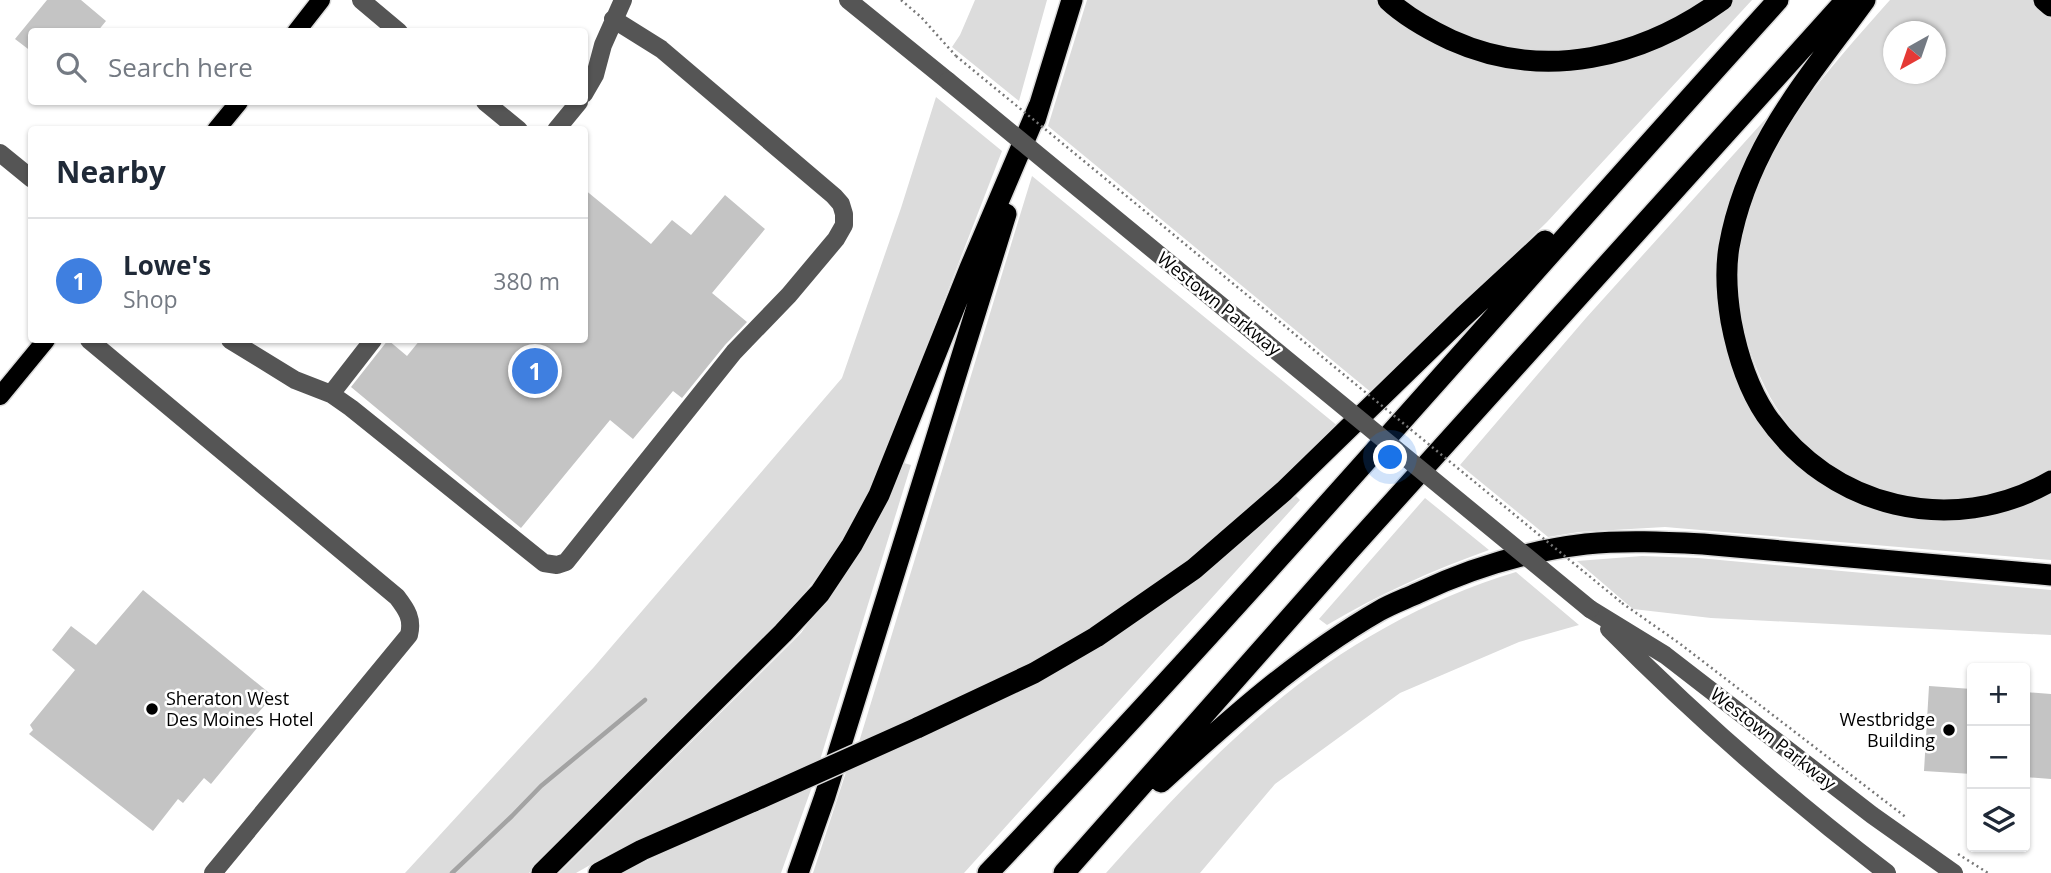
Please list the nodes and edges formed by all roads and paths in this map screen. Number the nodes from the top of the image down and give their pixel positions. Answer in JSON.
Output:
{"nodes":[{"id":1,"x":321,"y":0,"type":"edge"},
{"id":2,"x":361,"y":0,"type":"edge"},
{"id":3,"x":623,"y":0,"type":"edge"},
{"id":4,"x":848,"y":0,"type":"edge"},
{"id":5,"x":901,"y":0,"type":"edge"},
{"id":6,"x":1059,"y":0,"type":"edge"},
{"id":7,"x":1072,"y":0,"type":"edge"},
{"id":8,"x":1388,"y":0,"type":"edge"},
{"id":9,"x":1722,"y":0,"type":"edge"},
{"id":10,"x":1778,"y":0,"type":"edge"},
{"id":11,"x":1846,"y":0,"type":"edge"},
{"id":12,"x":1865,"y":0,"type":"edge"},
{"id":13,"x":2045,"y":0,"type":"edge"},
{"id":14,"x":2051,"y":6,"type":"edge"},
{"id":15,"x":613,"y":19,"type":"junction"},
{"id":16,"x":299,"y":28,"type":"edge"},
{"id":17,"x":394,"y":28,"type":"edge"},
{"id":18,"x":1059,"y":42,"type":"junction"},
{"id":19,"x":588,"y":87,"type":"edge"},
{"id":20,"x":237,"y":105,"type":"edge"},
{"id":21,"x":489,"y":105,"type":"edge"},
{"id":22,"x":577,"y":105,"type":"edge"},
{"id":23,"x":1040,"y":106,"type":"junction"},
{"id":24,"x":219,"y":126,"type":"edge"},
{"id":25,"x":514,"y":126,"type":"edge"},
{"id":26,"x":559,"y":126,"type":"edge"},
{"id":27,"x":0,"y":153,"type":"edge"},
{"id":28,"x":1629,"y":164,"type":"junction"},
{"id":29,"x":28,"y":176,"type":"edge"},
{"id":30,"x":44,"y":343,"type":"edge"},
{"id":31,"x":93,"y":343,"type":"edge"},
{"id":32,"x":235,"y":343,"type":"edge"},
{"id":33,"x":371,"y":343,"type":"edge"},
{"id":34,"x":331,"y":394,"type":"junction"},
{"id":35,"x":0,"y":396,"type":"edge"},
{"id":36,"x":2051,"y":481,"type":"edge"},
{"id":37,"x":2051,"y":575,"type":"edge"},
{"id":38,"x":1590,"y":609,"type":"junction"},
{"id":39,"x":1913,"y":823,"type":"dead end"},
{"id":40,"x":1952,"y":850,"type":"dead end"},
{"id":41,"x":213,"y":873,"type":"edge"},
{"id":42,"x":542,"y":873,"type":"edge"},
{"id":43,"x":599,"y":873,"type":"edge"},
{"id":44,"x":798,"y":873,"type":"edge"},
{"id":45,"x":988,"y":873,"type":"edge"},
{"id":46,"x":1065,"y":873,"type":"edge"},
{"id":47,"x":1887,"y":873,"type":"edge"},
{"id":48,"x":1954,"y":873,"type":"edge"},
{"id":49,"x":1988,"y":873,"type":"edge"}],
"edges":[{"from":1,"to":16,"type":"main road"},
{"from":2,"to":17,"type":"street"},
{"from":3,"to":15,"type":"street"},
{"from":4,"to":38,"type":"street","name":"Westown Parkway","bridge":true},
{"from":5,"to":39,"type":"path","bridge":true},
{"from":6,"to":18,"type":"highway"},
{"from":7,"to":18,"type":"highway"},
{"from":8,"to":9,"type":"highway"},
{"from":10,"to":28,"type":"highway"},
{"from":11,"to":46,"type":"highway"},
{"from":12,"to":36,"type":"highway"},
{"from":13,"to":14,"type":"highway"},
{"from":15,"to":19,"type":"street"},
{"from":15,"to":34,"type":"street"},
{"from":18,"to":23,"type":"highway"},
{"from":20,"to":24,"type":"main road"},
{"from":21,"to":25,"type":"street"},
{"from":22,"to":26,"type":"street"},
{"from":23,"to":42,"type":"highway"},
{"from":23,"to":44,"type":"highway"},
{"from":27,"to":29,"type":"street"},
{"from":28,"to":43,"type":"highway","bridge":true},
{"from":28,"to":45,"type":"highway"},
{"from":30,"to":35,"type":"main road"},
{"from":31,"to":41,"type":"street"},
{"from":32,"to":34,"type":"street"},
{"from":33,"to":34,"type":"street"},
{"from":37,"to":46,"type":"highway"},
{"from":38,"to":47,"type":"street","name":"Westown Parkway"},
{"from":38,"to":48,"type":"street","name":"Westown Parkway"},
{"from":40,"to":49,"type":"path"}]}
